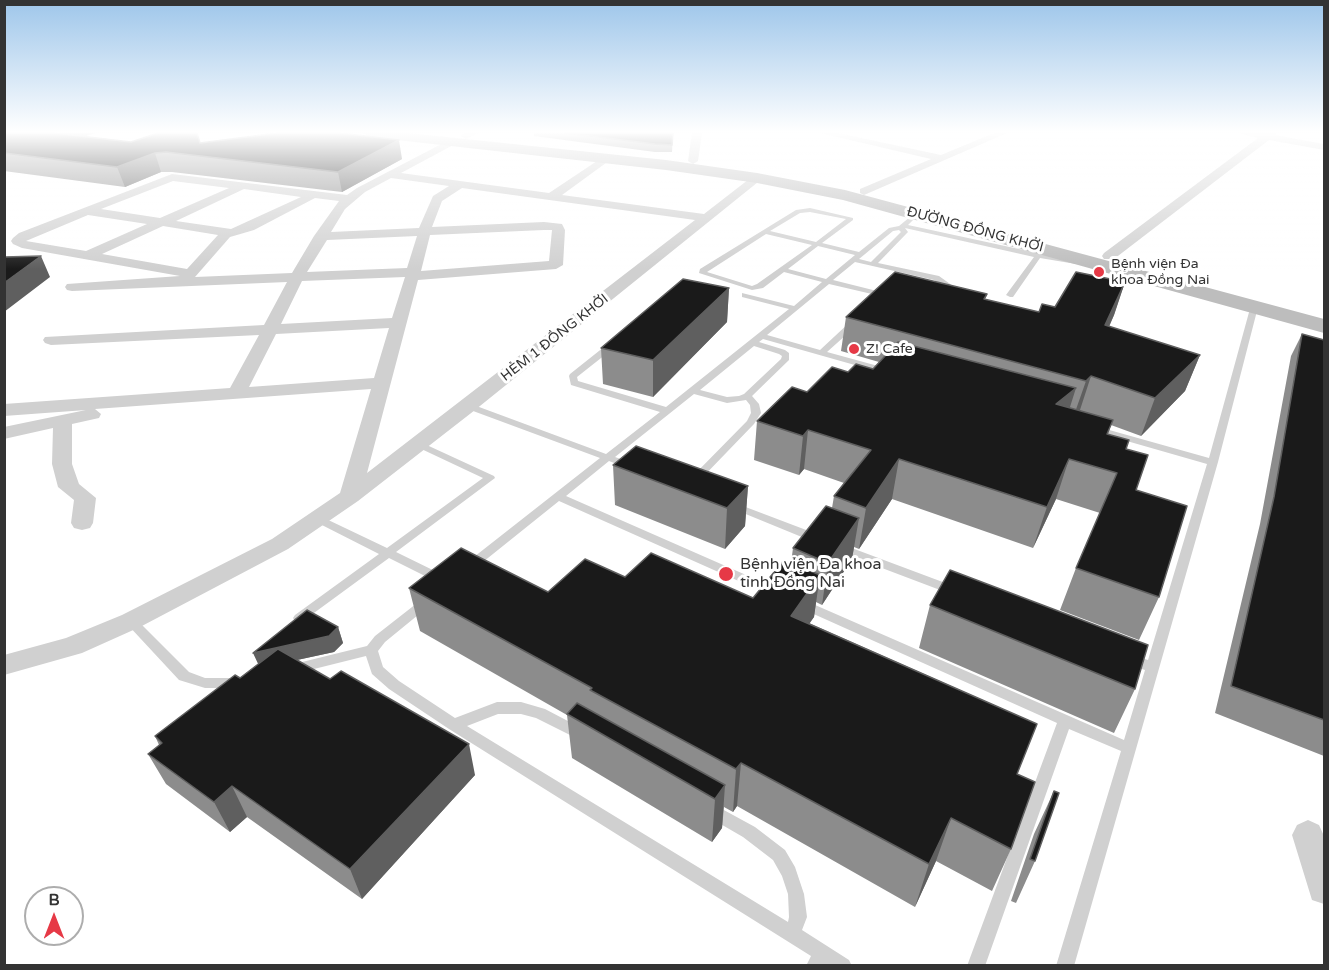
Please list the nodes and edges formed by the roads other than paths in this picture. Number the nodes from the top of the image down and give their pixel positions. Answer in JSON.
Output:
{"nodes":[{"id":1,"x":169,"y":178,"type":"edge"},
{"id":2,"x":182,"y":178,"type":"edge"},
{"id":3,"x":385,"y":178,"type":"edge"},
{"id":4,"x":416,"y":178,"type":"edge"},
{"id":5,"x":577,"y":178,"type":"edge"},
{"id":6,"x":757,"y":178,"type":"edge"},
{"id":7,"x":758,"y":178,"type":"edge"},
{"id":8,"x":798,"y":178,"type":"edge"},
{"id":9,"x":894,"y":178,"type":"edge"},
{"id":10,"x":1212,"y":178,"type":"edge"},
{"id":11,"x":461,"y":184,"type":"junction"},
{"id":12,"x":243,"y":186,"type":"junction"},
{"id":13,"x":864,"y":191,"type":"junction"},
{"id":14,"x":313,"y":195,"type":"junction"},
{"id":15,"x":551,"y":197,"type":"junction"},
{"id":16,"x":348,"y":199,"type":"junction"},
{"id":17,"x":87,"y":211,"type":"junction"},
{"id":18,"x":705,"y":218,"type":"junction"},
{"id":19,"x":161,"y":222,"type":"junction"},
{"id":20,"x":907,"y":223,"type":"junction"},
{"id":21,"x":424,"y":231,"type":"junction"},
{"id":22,"x":227,"y":232,"type":"junction"},
{"id":23,"x":764,"y":232,"type":"junction"},
{"id":24,"x":321,"y":236,"type":"junction"},
{"id":25,"x":819,"y":244,"type":"junction"},
{"id":26,"x":87,"y":256,"type":"junction"},
{"id":27,"x":1038,"y":256,"type":"junction"},
{"id":28,"x":1109,"y":256,"type":"junction"},
{"id":29,"x":857,"y":257,"type":"junction"},
{"id":30,"x":1092,"y":262,"type":"junction"},
{"id":31,"x":873,"y":264,"type":"junction"},
{"id":32,"x":784,"y":270,"type":"junction"},
{"id":33,"x":412,"y":274,"type":"junction"},
{"id":34,"x":186,"y":278,"type":"junction"},
{"id":35,"x":297,"y":278,"type":"junction"},
{"id":36,"x":828,"y":280,"type":"junction"},
{"id":37,"x":72,"y":287,"type":"dead end"},
{"id":38,"x":746,"y":295,"type":"dead end"},
{"id":39,"x":1010,"y":295,"type":"dead end"},
{"id":40,"x":935,"y":302,"type":"edge"},
{"id":41,"x":876,"y":303,"type":"edge"},
{"id":42,"x":1254,"y":307,"type":"junction"},
{"id":43,"x":794,"y":308,"type":"junction"},
{"id":44,"x":1324,"y":315,"type":"edge"},
{"id":45,"x":861,"y":317,"type":"edge"},
{"id":46,"x":397,"y":323,"type":"junction"},
{"id":47,"x":1324,"y":326,"type":"edge"},
{"id":48,"x":270,"y":329,"type":"junction"},
{"id":49,"x":619,"y":339,"type":"edge"},
{"id":50,"x":51,"y":340,"type":"dead end"},
{"id":51,"x":757,"y":340,"type":"junction"},
{"id":52,"x":821,"y":352,"type":"junction"},
{"id":53,"x":901,"y":375,"type":"edge"},
{"id":54,"x":381,"y":383,"type":"junction"},
{"id":55,"x":692,"y":390,"type":"junction"},
{"id":56,"x":237,"y":393,"type":"junction"},
{"id":57,"x":175,"y":396,"type":"junction"},
{"id":58,"x":747,"y":396,"type":"junction"},
{"id":59,"x":468,"y":406,"type":"junction"},
{"id":60,"x":4,"y":410,"type":"edge"},
{"id":61,"x":665,"y":410,"type":"junction"},
{"id":62,"x":63,"y":420,"type":"junction"},
{"id":63,"x":1081,"y":425,"type":"edge"},
{"id":64,"x":4,"y":433,"type":"edge"},
{"id":65,"x":418,"y":444,"type":"junction"},
{"id":66,"x":606,"y":457,"type":"junction"},
{"id":67,"x":1213,"y":462,"type":"junction"},
{"id":68,"x":646,"y":472,"type":"edge"},
{"id":69,"x":697,"y":492,"type":"edge"},
{"id":70,"x":350,"y":496,"type":"junction"},
{"id":71,"x":557,"y":496,"type":"junction"},
{"id":72,"x":719,"y":501,"type":"edge"},
{"id":73,"x":318,"y":519,"type":"junction"},
{"id":74,"x":82,"y":523,"type":"dead end"},
{"id":75,"x":390,"y":552,"type":"junction"},
{"id":76,"x":441,"y":590,"type":"junction"},
{"id":77,"x":963,"y":595,"type":"edge"},
{"id":78,"x":131,"y":621,"type":"junction"},
{"id":79,"x":293,"y":622,"type":"edge"},
{"id":80,"x":371,"y":650,"type":"junction"},
{"id":81,"x":1118,"y":654,"type":"edge"},
{"id":82,"x":4,"y":665,"type":"edge"},
{"id":83,"x":1152,"y":667,"type":"junction"},
{"id":84,"x":282,"y":672,"type":"edge"},
{"id":85,"x":249,"y":680,"type":"edge"},
{"id":86,"x":1065,"y":721,"type":"junction"},
{"id":87,"x":454,"y":725,"type":"junction"},
{"id":88,"x":594,"y":742,"type":"edge"},
{"id":89,"x":1128,"y":748,"type":"junction"},
{"id":90,"x":697,"y":802,"type":"edge"},
{"id":91,"x":1308,"y":835,"type":"dead end"},
{"id":92,"x":1324,"y":888,"type":"edge"},
{"id":93,"x":792,"y":933,"type":"junction"},
{"id":94,"x":819,"y":960,"type":"edge"},
{"id":95,"x":843,"y":966,"type":"edge"},
{"id":96,"x":976,"y":966,"type":"edge"},
{"id":97,"x":1065,"y":966,"type":"edge"}],
"edges":[{"from":1,"to":17,"type":"street"},
{"from":2,"to":12,"type":"street"},
{"from":3,"to":16,"type":"street"},
{"from":4,"to":11,"type":"street"},
{"from":5,"to":15,"type":"street"},
{"from":6,"to":18,"type":"street","name":"HẺM 1 ĐỒNG KHỞI"},
{"from":7,"to":20,"type":"main road","name":"ĐƯỜNG ĐỒNG KHỞI"},
{"from":8,"to":13,"type":"main road","name":"ĐƯỜNG ĐỒNG KHỞI"},
{"from":9,"to":13,"type":"street"},
{"from":10,"to":28,"type":"street"},
{"from":11,"to":15,"type":"street"},
{"from":11,"to":21,"type":"street"},
{"from":12,"to":14,"type":"street"},
{"from":12,"to":19,"type":"street"},
{"from":13,"to":28,"type":"main road","name":"ĐƯỜNG ĐỒNG KHỞI"},
{"from":14,"to":16,"type":"street"},
{"from":14,"to":22,"type":"street"},
{"from":15,"to":18,"type":"street"},
{"from":16,"to":24,"type":"street"},
{"from":17,"to":19,"type":"street"},
{"from":17,"to":26,"type":"street"},
{"from":18,"to":59,"type":"street","name":"HẺM 1 ĐỒNG KHỞI"},
{"from":19,"to":22,"type":"street"},
{"from":19,"to":26,"type":"street"},
{"from":20,"to":27,"type":"lane"},
{"from":20,"to":29,"type":"lane"},
{"from":20,"to":30,"type":"main road","name":"ĐƯỜNG ĐỒNG KHỞI"},
{"from":20,"to":31,"type":"lane"},
{"from":21,"to":24,"type":"street"},
{"from":21,"to":33,"type":"street"},
{"from":21,"to":33,"type":"street"},
{"from":22,"to":34,"type":"street"},
{"from":23,"to":25,"type":"lane"},
{"from":23,"to":25,"type":"lane"},
{"from":23,"to":32,"type":"lane"},
{"from":24,"to":35,"type":"street"},
{"from":25,"to":29,"type":"lane"},
{"from":25,"to":32,"type":"lane"},
{"from":26,"to":34,"type":"street"},
{"from":27,"to":30,"type":"lane"},
{"from":27,"to":39,"type":"lane"},
{"from":28,"to":44,"type":"main road","name":"ĐƯỜNG ĐỒNG KHỞI"},
{"from":29,"to":31,"type":"lane"},
{"from":29,"to":36,"type":"lane"},
{"from":30,"to":42,"type":"main road","name":"ĐƯỜNG ĐỒNG KHỞI"},
{"from":31,"to":40,"type":"lane"},
{"from":32,"to":36,"type":"lane"},
{"from":33,"to":35,"type":"street"},
{"from":33,"to":46,"type":"street"},
{"from":34,"to":35,"type":"street"},
{"from":34,"to":37,"type":"street"},
{"from":35,"to":48,"type":"street"},
{"from":36,"to":41,"type":"lane"},
{"from":36,"to":43,"type":"lane"},
{"from":38,"to":43,"type":"lane"},
{"from":42,"to":47,"type":"main road","name":"ĐƯỜNG ĐỒNG KHỞI"},
{"from":42,"to":67,"type":"lane"},
{"from":43,"to":51,"type":"lane"},
{"from":45,"to":52,"type":"lane"},
{"from":46,"to":48,"type":"street"},
{"from":46,"to":54,"type":"street"},
{"from":48,"to":50,"type":"street"},
{"from":48,"to":56,"type":"street"},
{"from":49,"to":61,"type":"lane"},
{"from":51,"to":52,"type":"lane"},
{"from":51,"to":55,"type":"lane"},
{"from":51,"to":58,"type":"lane"},
{"from":52,"to":53,"type":"lane"},
{"from":54,"to":56,"type":"street"},
{"from":54,"to":70,"type":"street"},
{"from":55,"to":58,"type":"lane"},
{"from":55,"to":61,"type":"lane"},
{"from":56,"to":57,"type":"street"},
{"from":57,"to":60,"type":"street"},
{"from":57,"to":62,"type":"street"},
{"from":58,"to":69,"type":"lane"},
{"from":59,"to":65,"type":"street","name":"HẺM 1 ĐỒNG KHỞI"},
{"from":59,"to":66,"type":"lane"},
{"from":61,"to":66,"type":"lane"},
{"from":62,"to":64,"type":"street"},
{"from":62,"to":74,"type":"street"},
{"from":63,"to":67,"type":"lane"},
{"from":65,"to":70,"type":"street","name":"HẺM 1 ĐỒNG KHỞI"},
{"from":65,"to":75,"type":"lane"},
{"from":66,"to":68,"type":"lane"},
{"from":66,"to":71,"type":"lane"},
{"from":67,"to":83,"type":"lane"},
{"from":70,"to":73,"type":"street","name":"HẺM 1 ĐỒNG KHỞI"},
{"from":71,"to":76,"type":"lane"},
{"from":71,"to":86,"type":"lane"},
{"from":72,"to":77,"type":"lane"},
{"from":73,"to":75,"type":"lane"},
{"from":73,"to":78,"type":"street","name":"HẺM 1 ĐỒNG KHỞI"},
{"from":75,"to":76,"type":"lane"},
{"from":75,"to":79,"type":"lane"},
{"from":76,"to":80,"type":"lane"},
{"from":78,"to":82,"type":"street","name":"HẺM 1 ĐỒNG KHỞI"},
{"from":78,"to":85,"type":"lane"},
{"from":80,"to":84,"type":"lane"},
{"from":80,"to":87,"type":"lane"},
{"from":81,"to":83,"type":"lane"},
{"from":83,"to":89,"type":"lane"},
{"from":86,"to":89,"type":"lane"},
{"from":86,"to":96,"type":"lane"},
{"from":87,"to":88,"type":"lane"},
{"from":87,"to":93,"type":"lane"},
{"from":89,"to":97,"type":"lane"},
{"from":90,"to":93,"type":"lane"},
{"from":91,"to":92,"type":"street"},
{"from":93,"to":94,"type":"lane"},
{"from":94,"to":95,"type":"lane"}]}
